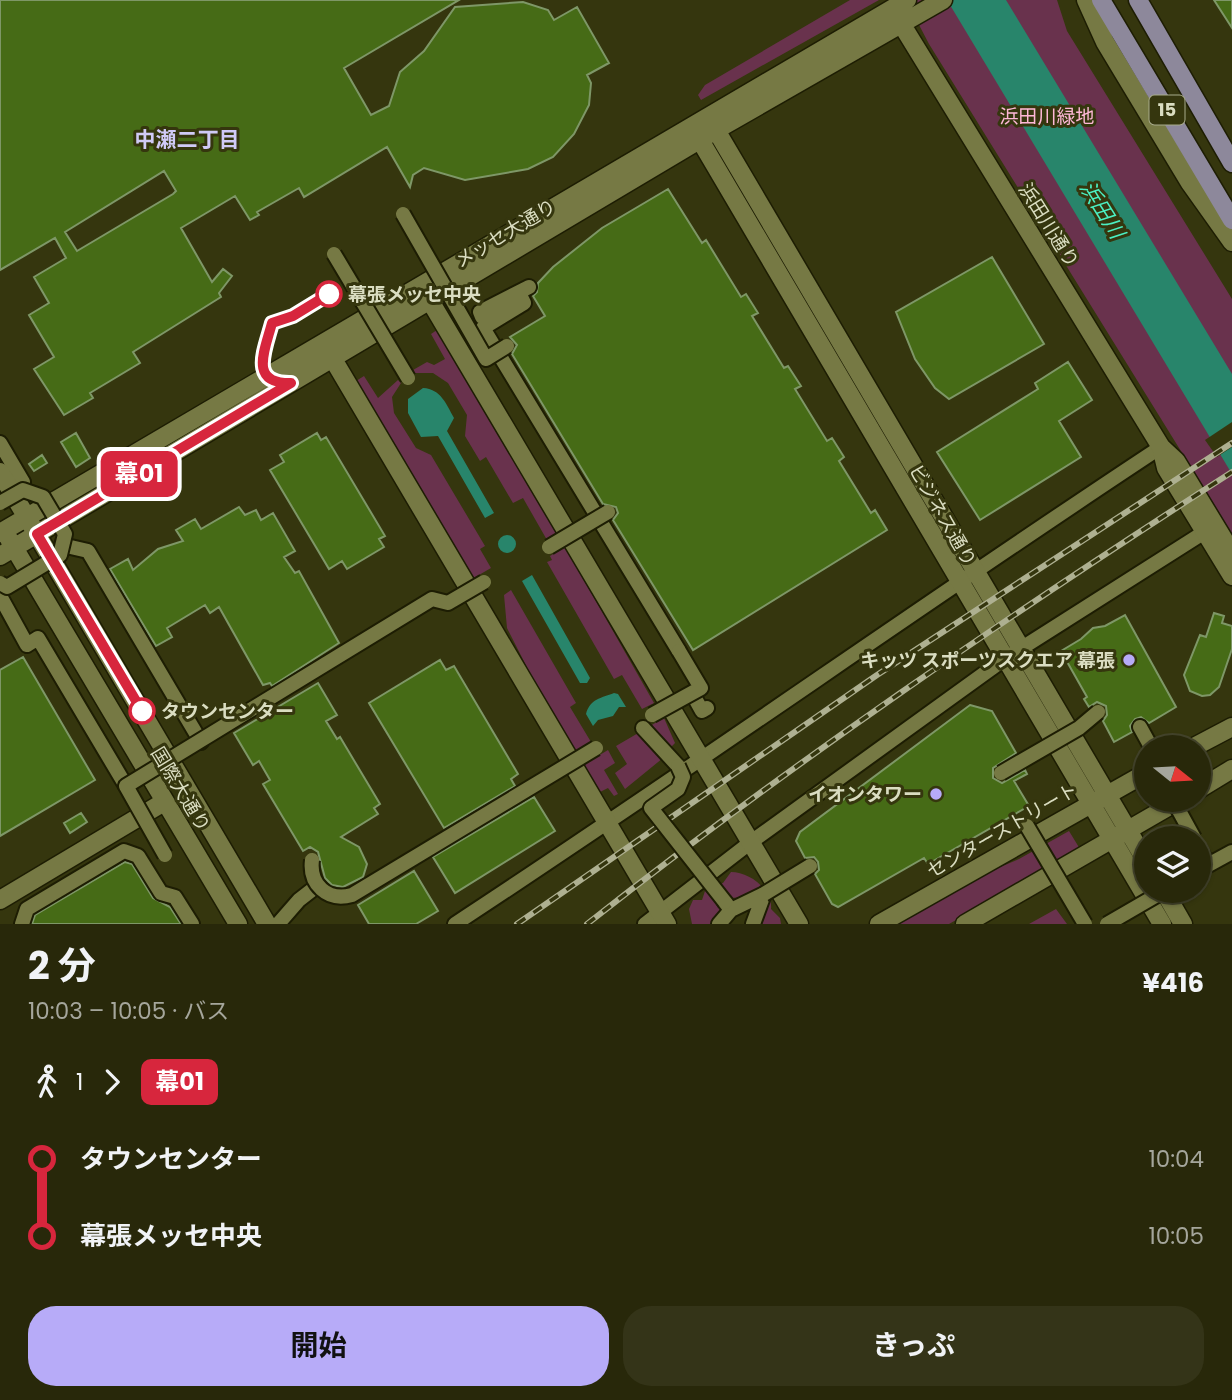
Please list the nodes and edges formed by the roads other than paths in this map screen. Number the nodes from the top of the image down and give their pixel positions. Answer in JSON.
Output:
{"nodes":[{"id":1,"x":907,"y":0,"type":"edge"},
{"id":2,"x":943,"y":0,"type":"edge"},
{"id":3,"x":1086,"y":0,"type":"edge"},
{"id":4,"x":1101,"y":0,"type":"edge"},
{"id":5,"x":1138,"y":0,"type":"edge"},
{"id":6,"x":902,"y":25,"type":"junction"},
{"id":7,"x":703,"y":128,"type":"junction"},
{"id":8,"x":1232,"y":163,"type":"edge"},
{"id":9,"x":402,"y":214,"type":"dead end"},
{"id":10,"x":1232,"y":220,"type":"edge"},
{"id":11,"x":1232,"y":242,"type":"edge"},
{"id":12,"x":334,"y":254,"type":"dead end"},
{"id":13,"x":421,"y":284,"type":"junction"},
{"id":14,"x":529,"y":287,"type":"dead end"},
{"id":15,"x":430,"y":302,"type":"junction"},
{"id":16,"x":337,"y":336,"type":"junction"},
{"id":17,"x":502,"y":349,"type":"junction"},
{"id":18,"x":333,"y":359,"type":"junction"},
{"id":19,"x":408,"y":378,"type":"dead end"},
{"id":20,"x":0,"y":443,"type":"edge"},
{"id":21,"x":1161,"y":447,"type":"junction"},
{"id":22,"x":0,"y":472,"type":"edge"},
{"id":23,"x":23,"y":482,"type":"dead end"},
{"id":24,"x":0,"y":503,"type":"edge"},
{"id":25,"x":603,"y":515,"type":"junction"},
{"id":26,"x":27,"y":518,"type":"junction"},
{"id":27,"x":1210,"y":528,"type":"junction"},
{"id":28,"x":1,"y":529,"type":"edge"},
{"id":29,"x":37,"y":534,"type":"junction"},
{"id":30,"x":62,"y":545,"type":"junction"},
{"id":31,"x":549,"y":547,"type":"dead end"},
{"id":32,"x":7,"y":552,"type":"edge"},
{"id":33,"x":1232,"y":552,"type":"edge"},
{"id":34,"x":974,"y":572,"type":"junction"},
{"id":35,"x":1232,"y":576,"type":"edge"},
{"id":36,"x":484,"y":582,"type":"dead end"},
{"id":37,"x":0,"y":583,"type":"edge"},
{"id":38,"x":958,"y":583,"type":"junction"},
{"id":39,"x":0,"y":596,"type":"edge"},
{"id":40,"x":1020,"y":649,"type":"junction"},
{"id":41,"x":1003,"y":660,"type":"junction"},
{"id":42,"x":692,"y":693,"type":"junction"},
{"id":43,"x":707,"y":708,"type":"dead end"},
{"id":44,"x":1098,"y":712,"type":"dead end"},
{"id":45,"x":652,"y":715,"type":"dead end"},
{"id":46,"x":1140,"y":727,"type":"dead end"},
{"id":47,"x":1232,"y":727,"type":"edge"},
{"id":48,"x":643,"y":728,"type":"dead end"},
{"id":49,"x":1143,"y":735,"type":"edge"},
{"id":50,"x":1211,"y":738,"type":"edge"},
{"id":51,"x":201,"y":742,"type":"junction"},
{"id":52,"x":596,"y":748,"type":"dead end"},
{"id":53,"x":700,"y":758,"type":"junction"},
{"id":54,"x":1232,"y":769,"type":"edge"},
{"id":55,"x":1001,"y":772,"type":"dead end"},
{"id":56,"x":1134,"y":779,"type":"edge"},
{"id":57,"x":1211,"y":782,"type":"edge"},
{"id":58,"x":126,"y":786,"type":"junction"},
{"id":59,"x":1107,"y":794,"type":"junction"},
{"id":60,"x":164,"y":802,"type":"junction"},
{"id":61,"x":1090,"y":804,"type":"junction"},
{"id":62,"x":1158,"y":812,"type":"edge"},
{"id":63,"x":608,"y":824,"type":"junction"},
{"id":64,"x":1027,"y":827,"type":"dead end"},
{"id":65,"x":1128,"y":830,"type":"junction"},
{"id":66,"x":157,"y":839,"type":"junction"},
{"id":67,"x":1112,"y":840,"type":"junction"},
{"id":68,"x":1134,"y":840,"type":"edge"},
{"id":69,"x":751,"y":842,"type":"junction"},
{"id":70,"x":1232,"y":852,"type":"edge"},
{"id":71,"x":131,"y":853,"type":"junction"},
{"id":72,"x":165,"y":855,"type":"dead end"},
{"id":73,"x":312,"y":860,"type":"dead end"},
{"id":74,"x":1211,"y":864,"type":"edge"},
{"id":75,"x":810,"y":866,"type":"dead end"},
{"id":76,"x":317,"y":886,"type":"junction"},
{"id":77,"x":764,"y":894,"type":"junction"},
{"id":78,"x":0,"y":900,"type":"edge"},
{"id":79,"x":1143,"y":903,"type":"edge"},
{"id":80,"x":1171,"y":903,"type":"edge"},
{"id":81,"x":731,"y":910,"type":"junction"},
{"id":82,"x":664,"y":918,"type":"edge"},
{"id":83,"x":22,"y":924,"type":"edge"},
{"id":84,"x":192,"y":924,"type":"edge"},
{"id":85,"x":238,"y":924,"type":"edge"},
{"id":86,"x":267,"y":924,"type":"edge"},
{"id":87,"x":278,"y":924,"type":"edge"},
{"id":88,"x":455,"y":924,"type":"edge"},
{"id":89,"x":645,"y":924,"type":"edge"},
{"id":90,"x":719,"y":924,"type":"edge"},
{"id":91,"x":753,"y":924,"type":"edge"},
{"id":92,"x":799,"y":924,"type":"edge"},
{"id":93,"x":879,"y":924,"type":"edge"},
{"id":94,"x":965,"y":924,"type":"edge"},
{"id":95,"x":1085,"y":924,"type":"edge"},
{"id":96,"x":1107,"y":924,"type":"edge"},
{"id":97,"x":1162,"y":924,"type":"edge"},
{"id":98,"x":1183,"y":924,"type":"edge"}],
"edges":[{"from":1,"to":7,"type":"street","name":"メッセ大通り"},
{"from":2,"to":6,"type":"street","name":"メッセ大通り"},
{"from":3,"to":11,"type":"street"},
{"from":4,"to":10,"type":"main road","number":"15"},
{"from":5,"to":8,"type":"main road","number":"15"},
{"from":6,"to":7,"type":"street","name":"メッセ大通り"},
{"from":6,"to":21,"type":"street","name":"浜田川通り"},
{"from":7,"to":13,"type":"street","name":"メッセ大通り"},
{"from":7,"to":15,"type":"street","name":"メッセ大通り"},
{"from":7,"to":34,"type":"street","name":"ビジネス通り"},
{"from":7,"to":38,"type":"street","name":"ビジネス通り"},
{"from":9,"to":17,"type":"street","bridge":true},
{"from":12,"to":19,"type":"street","bridge":true},
{"from":13,"to":15,"type":"street"},
{"from":13,"to":16,"type":"street","name":"メッセ大通り"},
{"from":14,"to":17,"type":"street"},
{"from":15,"to":18,"type":"street","name":"メッセ大通り"},
{"from":15,"to":53,"type":"street"},
{"from":16,"to":18,"type":"street"},
{"from":16,"to":26,"type":"street","name":"メッセ大通り"},
{"from":17,"to":25,"type":"street"},
{"from":18,"to":29,"type":"street","name":"メッセ大通り"},
{"from":18,"to":63,"type":"street"},
{"from":20,"to":23,"type":"street"},
{"from":21,"to":27,"type":"street","name":"浜田川通り"},
{"from":21,"to":34,"type":"street"},
{"from":22,"to":26,"type":"street","name":"国際大通り"},
{"from":24,"to":30,"type":"street","bridge":true},
{"from":25,"to":31,"type":"street","bridge":true},
{"from":25,"to":42,"type":"street","bridge":true},
{"from":26,"to":28,"type":"street","name":"メッセ大通り"},
{"from":26,"to":29,"type":"street","name":"国際大通り"},
{"from":27,"to":33,"type":"street"},
{"from":27,"to":35,"type":"street"},
{"from":27,"to":40,"type":"street"},
{"from":28,"to":32,"type":"street","name":"国際大通り"},
{"from":29,"to":32,"type":"street","name":"メッセ大通り"},
{"from":29,"to":86,"type":"street","name":"国際大通り"},
{"from":30,"to":37,"type":"street","bridge":true},
{"from":30,"to":51,"type":"street"},
{"from":32,"to":60,"type":"street","name":"国際大通り"},
{"from":34,"to":38,"type":"street"},
{"from":34,"to":40,"type":"street","name":"ビジネス通り"},
{"from":36,"to":51,"type":"street","bridge":true},
{"from":38,"to":41,"type":"street","name":"ビジネス通り"},
{"from":38,"to":53,"type":"street"},
{"from":39,"to":58,"type":"street"},
{"from":40,"to":41,"type":"street"},
{"from":40,"to":59,"type":"street","name":"ビジネス通り"},
{"from":41,"to":61,"type":"street","name":"ビジネス通り"},
{"from":41,"to":69,"type":"street"},
{"from":42,"to":43,"type":"street"},
{"from":42,"to":45,"type":"street","bridge":true},
{"from":44,"to":55,"type":"street","bridge":true},
{"from":46,"to":49,"type":"street"},
{"from":47,"to":50,"type":"street"},
{"from":48,"to":81,"type":"street","bridge":true},
{"from":51,"to":58,"type":"street","bridge":true},
{"from":52,"to":76,"type":"street","bridge":true},
{"from":53,"to":63,"type":"street"},
{"from":53,"to":69,"type":"street"},
{"from":54,"to":57,"type":"street"},
{"from":56,"to":59,"type":"street","name":"センターストリート"},
{"from":58,"to":66,"type":"street","bridge":true},
{"from":59,"to":61,"type":"street","name":"センターストリート"},
{"from":59,"to":65,"type":"street","name":"ビジネス通り"},
{"from":60,"to":78,"type":"street"},
{"from":60,"to":85,"type":"street","name":"国際大通り"},
{"from":61,"to":67,"type":"street","name":"ビジネス通り"},
{"from":61,"to":93,"type":"street","name":"センターストリート"},
{"from":62,"to":65,"type":"street"},
{"from":63,"to":82,"type":"street"},
{"from":63,"to":88,"type":"street"},
{"from":64,"to":95,"type":"street","bridge":true},
{"from":65,"to":67,"type":"street"},
{"from":65,"to":68,"type":"street","name":"ビジネス通り"},
{"from":66,"to":71,"type":"street"},
{"from":66,"to":72,"type":"street","bridge":true},
{"from":67,"to":94,"type":"street"},
{"from":67,"to":97,"type":"street","name":"ビジネス通り"},
{"from":69,"to":82,"type":"street"},
{"from":69,"to":92,"type":"street"},
{"from":70,"to":74,"type":"street"},
{"from":71,"to":83,"type":"street"},
{"from":71,"to":84,"type":"street"},
{"from":73,"to":76,"type":"street","bridge":true},
{"from":75,"to":77,"type":"street","bridge":true},
{"from":76,"to":87,"type":"street"},
{"from":77,"to":81,"type":"street"},
{"from":77,"to":91,"type":"street"},
{"from":79,"to":96,"type":"street","bridge":true},
{"from":80,"to":98,"type":"street"},
{"from":81,"to":90,"type":"street"},
{"from":82,"to":89,"type":"street"}]}
